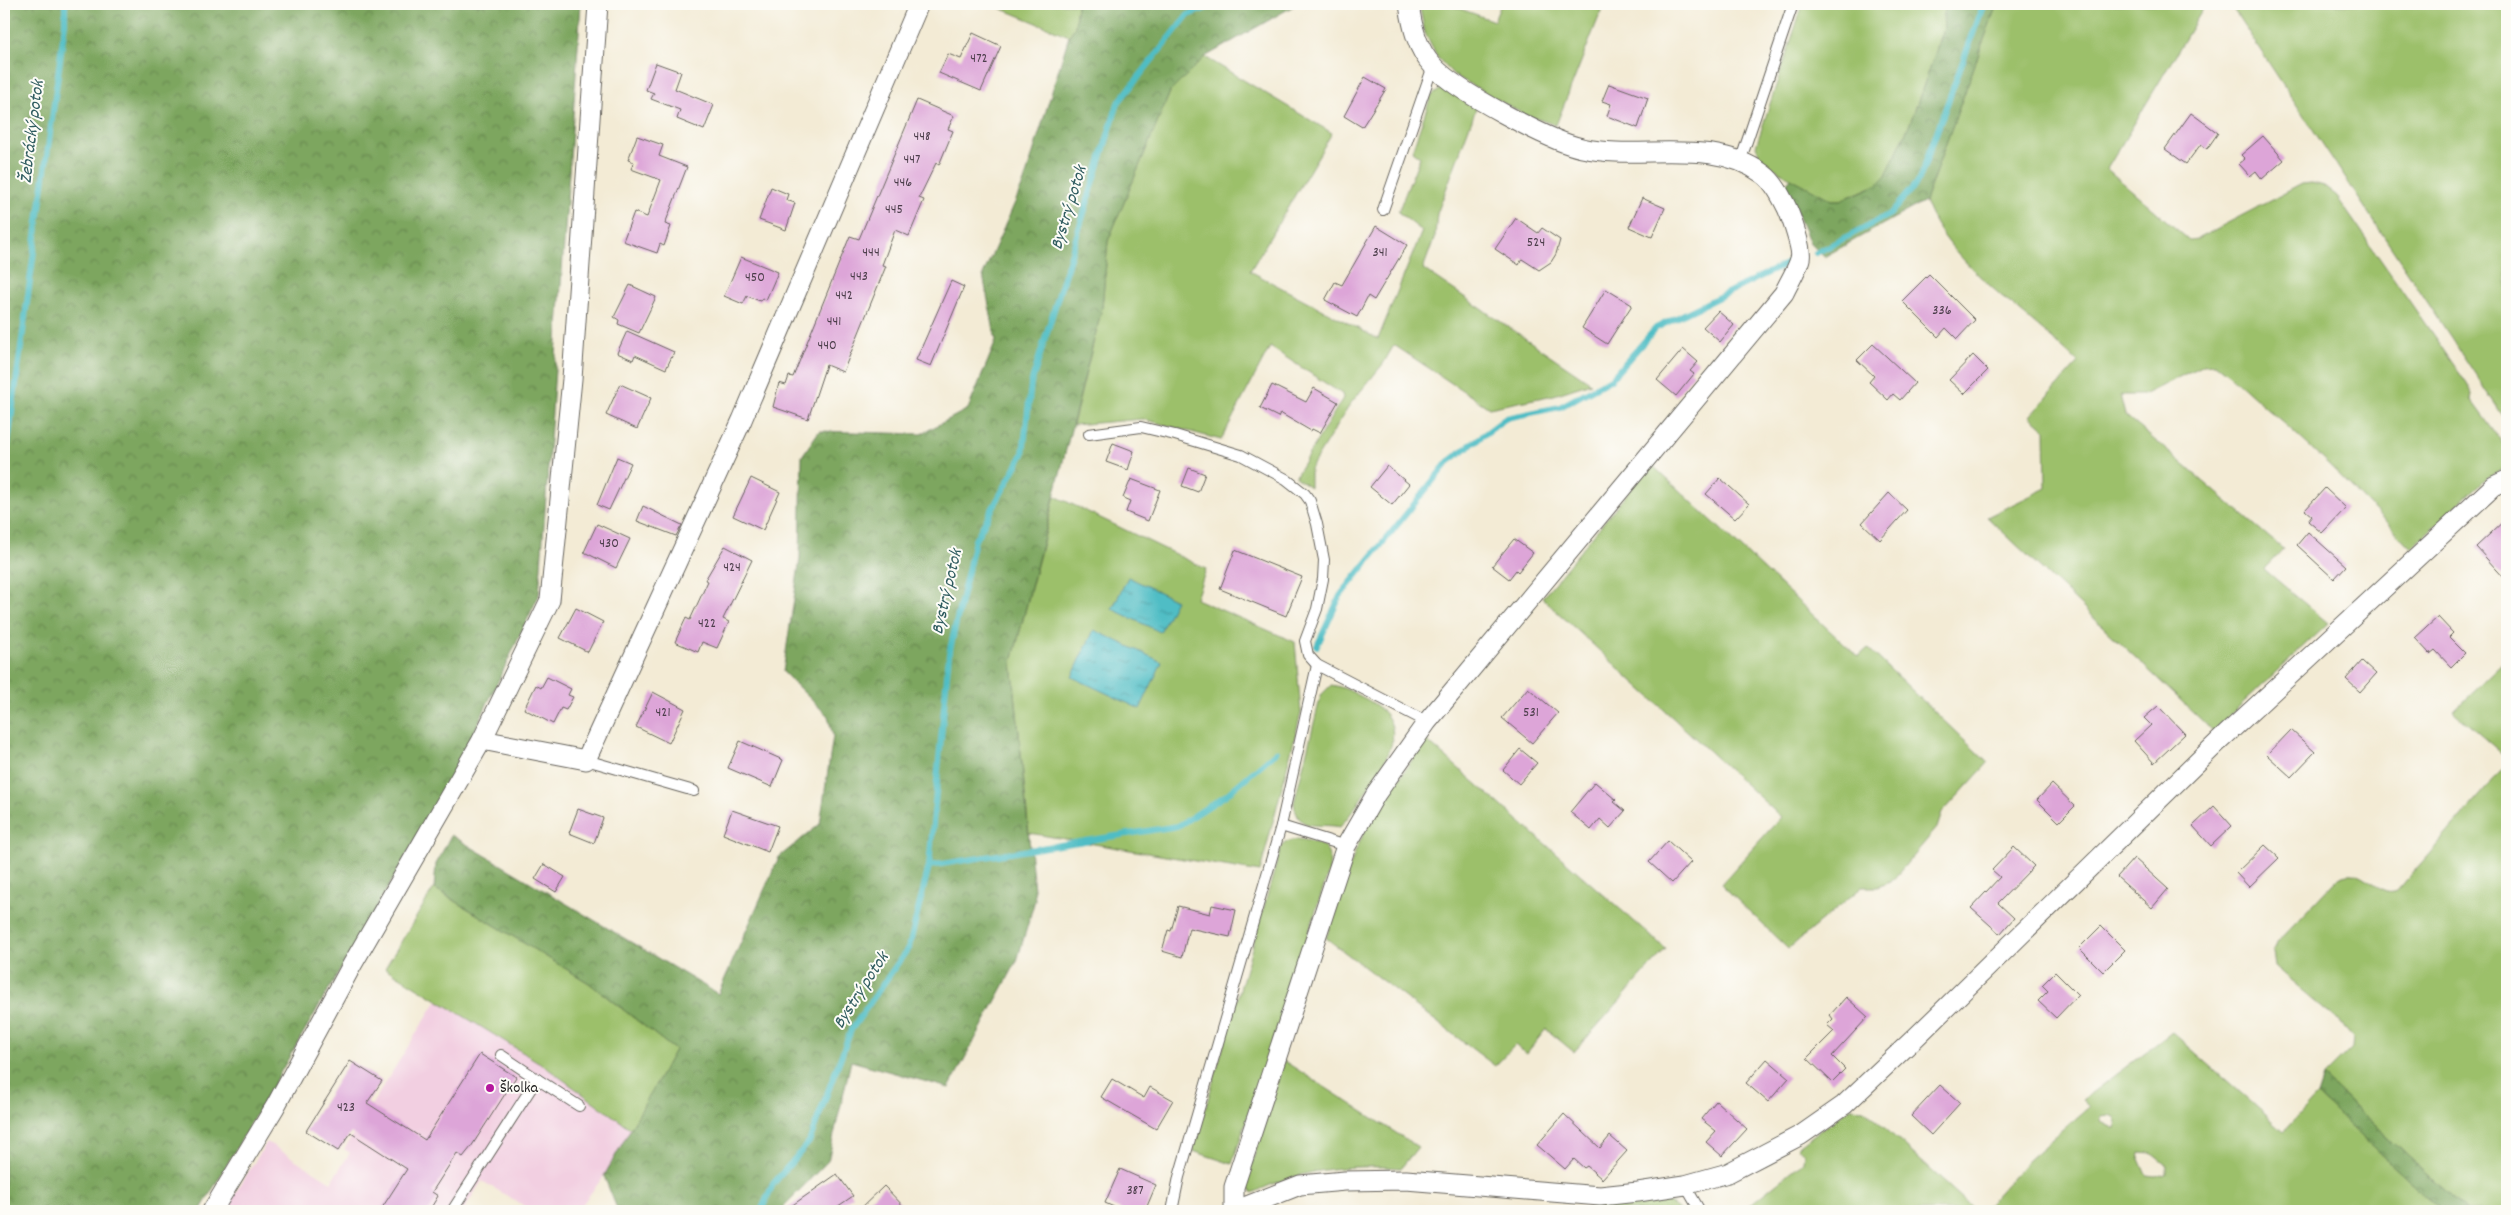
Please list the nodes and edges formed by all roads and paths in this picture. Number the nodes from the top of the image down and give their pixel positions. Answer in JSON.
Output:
{"nodes":[{"id":1,"x":598,"y":4,"type":"edge"},
{"id":2,"x":919,"y":4,"type":"edge"},
{"id":3,"x":1409,"y":4,"type":"edge"},
{"id":4,"x":1793,"y":4,"type":"edge"},
{"id":5,"x":1433,"y":66,"type":"junction"},
{"id":6,"x":1740,"y":162,"type":"junction"},
{"id":7,"x":1383,"y":210,"type":"dead end"},
{"id":8,"x":1089,"y":434,"type":"dead end"},
{"id":9,"x":2507,"y":480,"type":"edge"},
{"id":10,"x":1317,"y":666,"type":"junction"},
{"id":11,"x":1427,"y":722,"type":"junction"},
{"id":12,"x":482,"y":740,"type":"junction"},
{"id":13,"x":586,"y":760,"type":"junction"},
{"id":14,"x":694,"y":790,"type":"dead end"},
{"id":15,"x":1281,"y":826,"type":"junction"},
{"id":16,"x":1346,"y":846,"type":"junction"},
{"id":17,"x":501,"y":1055,"type":"dead end"},
{"id":18,"x":537,"y":1079,"type":"junction"},
{"id":19,"x":579,"y":1106,"type":"dead end"},
{"id":20,"x":1685,"y":1185,"type":"junction"},
{"id":21,"x":212,"y":1211,"type":"edge"},
{"id":22,"x":452,"y":1211,"type":"edge"},
{"id":23,"x":1172,"y":1211,"type":"edge"},
{"id":24,"x":1234,"y":1211,"type":"edge"},
{"id":25,"x":1700,"y":1211,"type":"edge"}],
"edges":[{"from":1,"to":12,"type":"street"},
{"from":2,"to":13,"type":"street"},
{"from":3,"to":5,"type":"street"},
{"from":4,"to":6,"type":"lane"},
{"from":5,"to":6,"type":"street"},
{"from":5,"to":7,"type":"lane"},
{"from":6,"to":11,"type":"street"},
{"from":8,"to":10,"type":"lane"},
{"from":9,"to":20,"type":"street"},
{"from":10,"to":11,"type":"lane"},
{"from":10,"to":15,"type":"lane"},
{"from":11,"to":16,"type":"street"},
{"from":12,"to":13,"type":"street"},
{"from":12,"to":21,"type":"street"},
{"from":13,"to":14,"type":"lane"},
{"from":15,"to":16,"type":"lane"},
{"from":15,"to":23,"type":"lane"},
{"from":16,"to":24,"type":"street"},
{"from":17,"to":18,"type":"lane"},
{"from":18,"to":19,"type":"lane"},
{"from":18,"to":22,"type":"lane"},
{"from":20,"to":24,"type":"street"},
{"from":20,"to":25,"type":"lane"}]}
